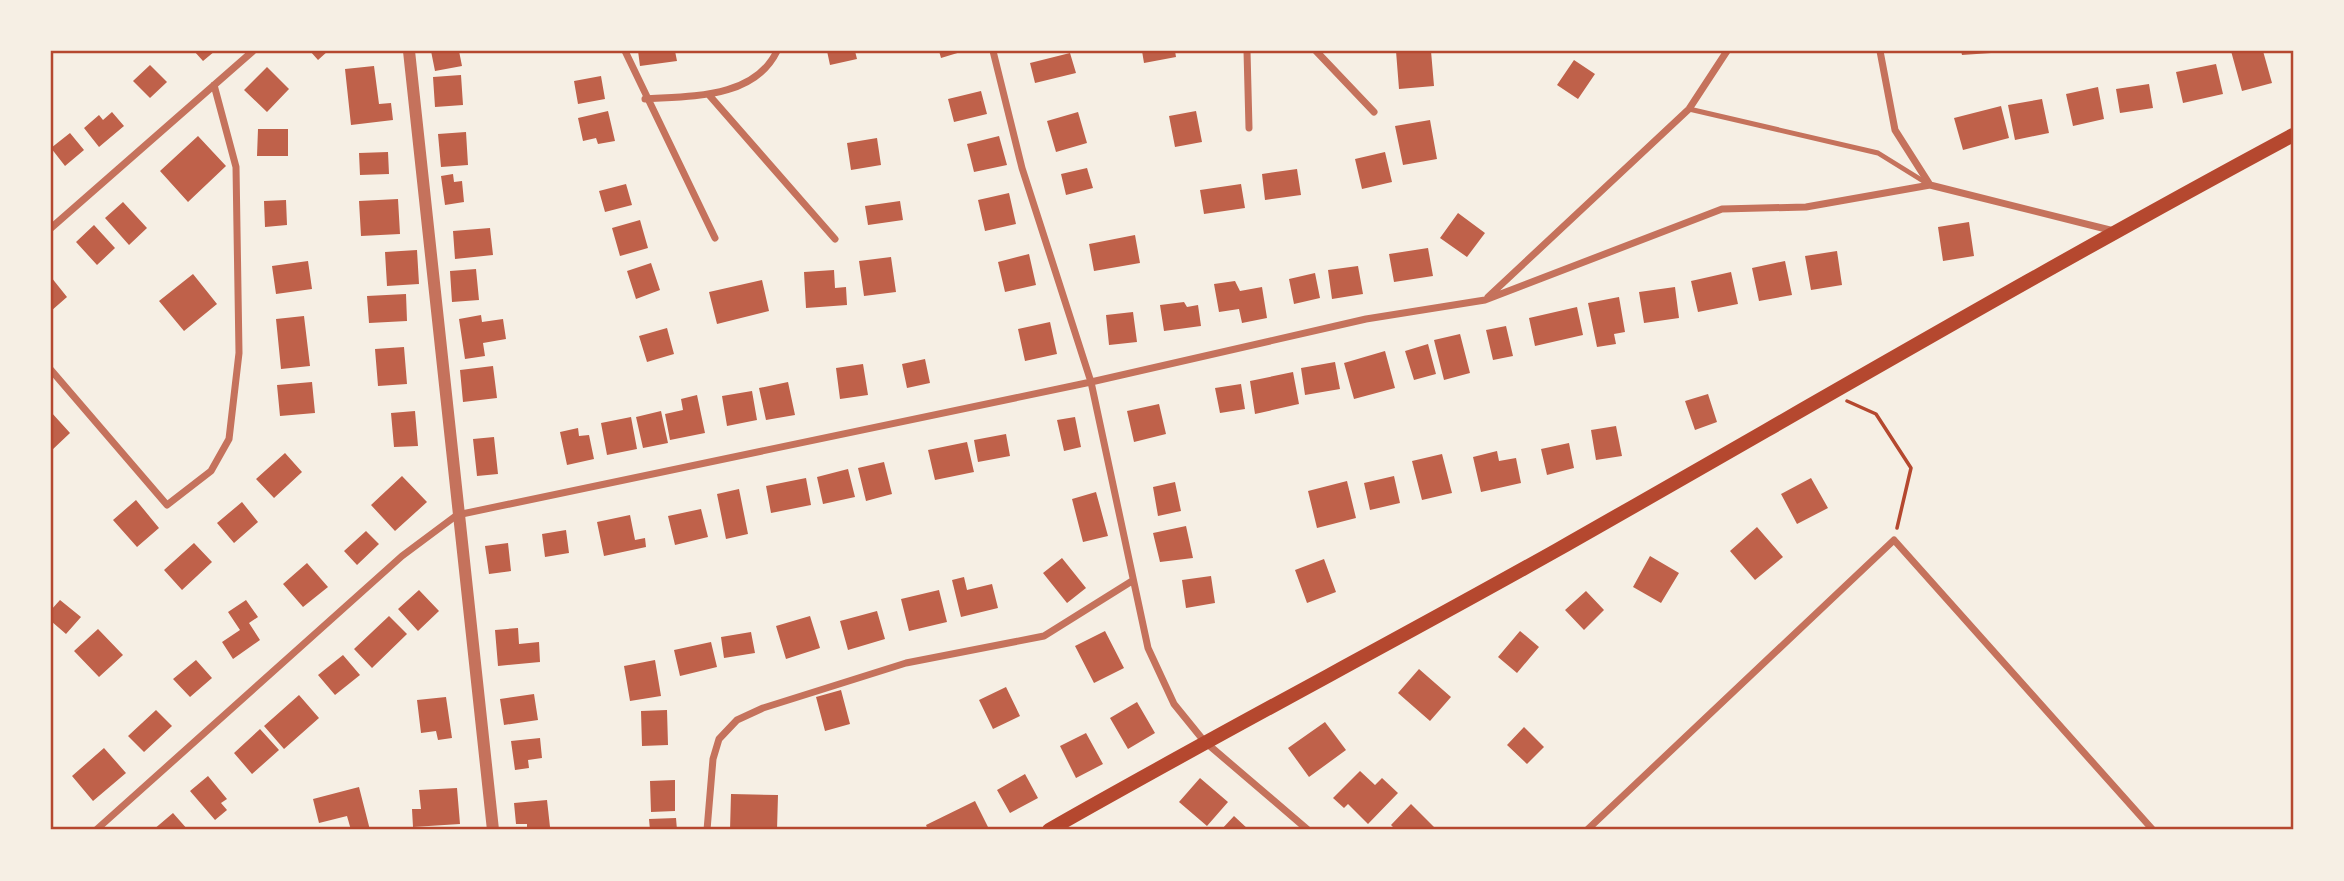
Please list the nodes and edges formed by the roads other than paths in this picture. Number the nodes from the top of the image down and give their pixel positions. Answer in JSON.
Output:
{"nodes":[{"id":1,"x":253,"y":51,"type":"edge"},
{"id":2,"x":409,"y":51,"type":"edge"},
{"id":3,"x":625,"y":51,"type":"edge"},
{"id":4,"x":777,"y":51,"type":"edge"},
{"id":5,"x":993,"y":51,"type":"edge"},
{"id":6,"x":1247,"y":51,"type":"edge"},
{"id":7,"x":1316,"y":51,"type":"edge"},
{"id":8,"x":1727,"y":51,"type":"edge"},
{"id":9,"x":1880,"y":51,"type":"edge"},
{"id":10,"x":214,"y":85,"type":"junction"},
{"id":11,"x":709,"y":95,"type":"junction"},
{"id":12,"x":645,"y":99,"type":"junction"},
{"id":13,"x":1689,"y":109,"type":"junction"},
{"id":14,"x":1374,"y":112,"type":"dead end"},
{"id":15,"x":1249,"y":128,"type":"dead end"},
{"id":16,"x":2293,"y":135,"type":"edge"},
{"id":17,"x":1930,"y":185,"type":"junction"},
{"id":18,"x":51,"y":229,"type":"edge"},
{"id":19,"x":2114,"y":231,"type":"junction"},
{"id":20,"x":715,"y":238,"type":"dead end"},
{"id":21,"x":835,"y":239,"type":"dead end"},
{"id":22,"x":1485,"y":300,"type":"junction"},
{"id":23,"x":51,"y":370,"type":"edge"},
{"id":24,"x":1091,"y":382,"type":"junction"},
{"id":25,"x":457,"y":515,"type":"junction"},
{"id":26,"x":1132,"y":581,"type":"junction"},
{"id":27,"x":1203,"y":741,"type":"junction"},
{"id":28,"x":96,"y":830,"type":"edge"},
{"id":29,"x":493,"y":830,"type":"edge"},
{"id":30,"x":706,"y":830,"type":"edge"},
{"id":31,"x":1049,"y":830,"type":"edge"},
{"id":32,"x":1308,"y":830,"type":"edge"},
{"id":33,"x":1587,"y":830,"type":"edge"},
{"id":34,"x":2152,"y":830,"type":"edge"}],
"edges":[{"from":1,"to":10,"type":"street"},
{"from":2,"to":25,"type":"street"},
{"from":3,"to":12,"type":"street"},
{"from":4,"to":11,"type":"street"},
{"from":5,"to":24,"type":"street"},
{"from":6,"to":15,"type":"street"},
{"from":7,"to":14,"type":"street"},
{"from":8,"to":13,"type":"street"},
{"from":9,"to":17,"type":"street"},
{"from":10,"to":18,"type":"street"},
{"from":10,"to":23,"type":"street"},
{"from":11,"to":12,"type":"street"},
{"from":11,"to":21,"type":"street"},
{"from":12,"to":20,"type":"street"},
{"from":13,"to":17,"type":"lane"},
{"from":13,"to":22,"type":"street"},
{"from":16,"to":19,"type":"main road"},
{"from":17,"to":19,"type":"street"},
{"from":17,"to":22,"type":"street"},
{"from":19,"to":27,"type":"main road"},
{"from":22,"to":24,"type":"street"},
{"from":24,"to":25,"type":"street"},
{"from":24,"to":26,"type":"street"},
{"from":25,"to":28,"type":"street"},
{"from":25,"to":29,"type":"street"},
{"from":26,"to":27,"type":"street"},
{"from":26,"to":30,"type":"street"},
{"from":27,"to":31,"type":"main road"},
{"from":27,"to":32,"type":"street"},
{"from":33,"to":34,"type":"street"}]}
